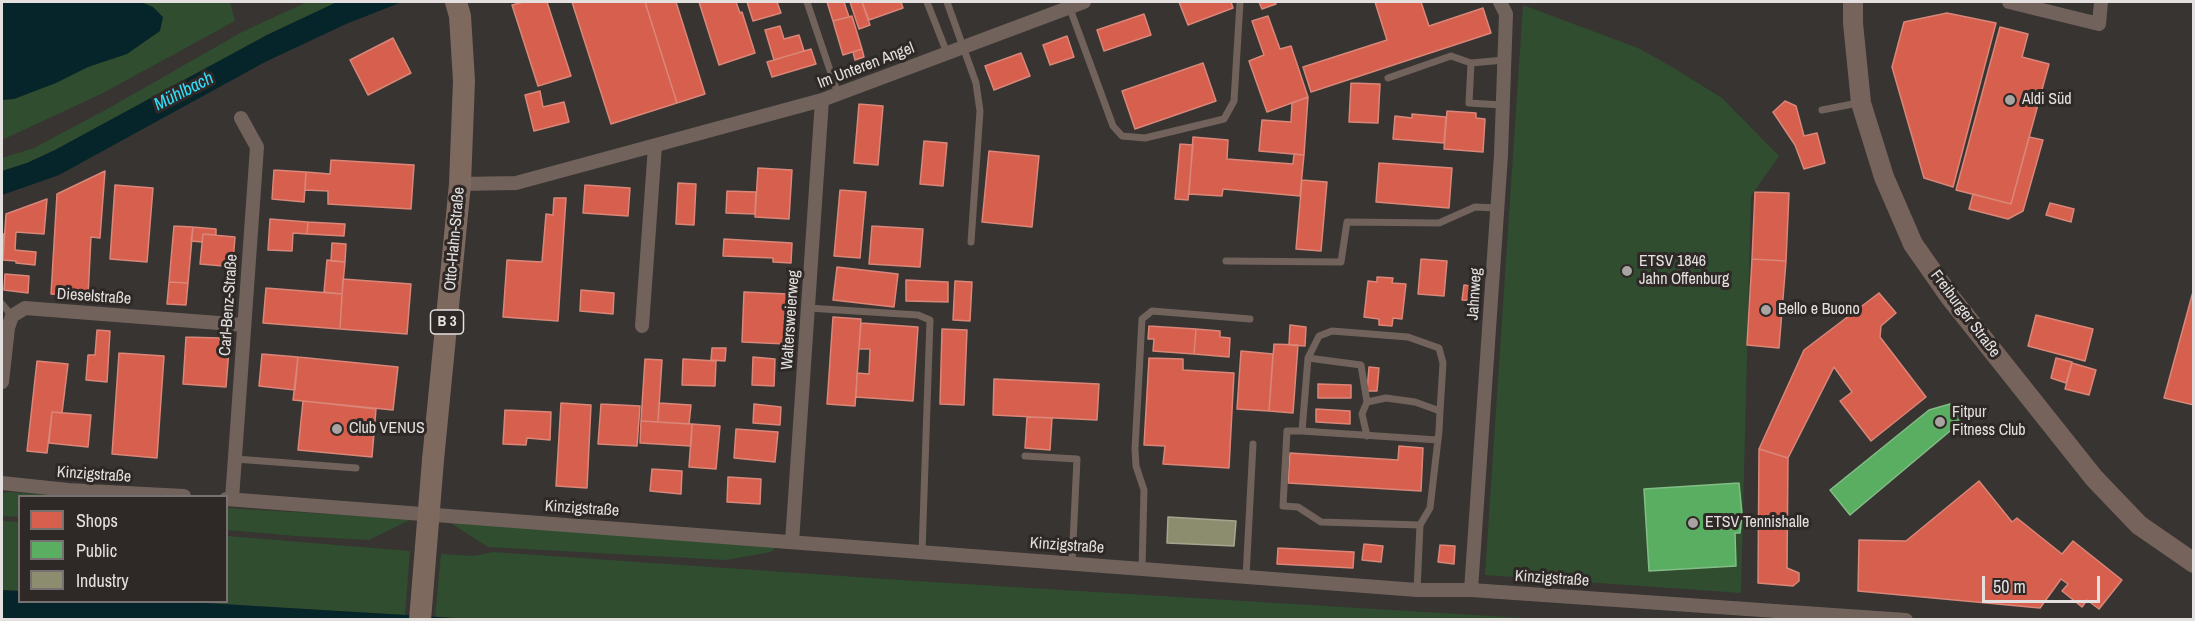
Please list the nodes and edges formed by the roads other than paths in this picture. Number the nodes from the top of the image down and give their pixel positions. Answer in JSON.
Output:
{"nodes":[{"id":1,"x":807,"y":2,"type":"edge"},
{"id":2,"x":927,"y":2,"type":"edge"},
{"id":3,"x":947,"y":2,"type":"edge"},
{"id":4,"x":1084,"y":2,"type":"edge"},
{"id":5,"x":1240,"y":2,"type":"edge"},
{"id":6,"x":1500,"y":2,"type":"edge"},
{"id":7,"x":1853,"y":2,"type":"edge"},
{"id":8,"x":2009,"y":2,"type":"edge"},
{"id":9,"x":2101,"y":2,"type":"edge"},
{"id":10,"x":1069,"y":6,"type":"junction"},
{"id":11,"x":458,"y":9,"type":"edge"},
{"id":12,"x":964,"y":46,"type":"junction"},
{"id":13,"x":947,"y":53,"type":"junction"},
{"id":14,"x":1504,"y":60,"type":"junction"},
{"id":15,"x":1471,"y":63,"type":"junction"},
{"id":16,"x":1388,"y":78,"type":"dead end"},
{"id":17,"x":838,"y":94,"type":"junction"},
{"id":18,"x":822,"y":100,"type":"junction"},
{"id":19,"x":1861,"y":103,"type":"junction"},
{"id":20,"x":1502,"y":105,"type":"junction"},
{"id":21,"x":1822,"y":110,"type":"dead end"},
{"id":22,"x":241,"y":118,"type":"dead end"},
{"id":23,"x":655,"y":146,"type":"junction"},
{"id":24,"x":460,"y":184,"type":"junction"},
{"id":25,"x":1497,"y":208,"type":"junction"},
{"id":26,"x":971,"y":242,"type":"dead end"},
{"id":27,"x":1226,"y":261,"type":"dead end"},
{"id":28,"x":2,"y":304,"type":"edge"},
{"id":29,"x":808,"y":308,"type":"junction"},
{"id":30,"x":12,"y":316,"type":"junction"},
{"id":31,"x":1250,"y":319,"type":"dead end"},
{"id":32,"x":244,"y":325,"type":"junction"},
{"id":33,"x":642,"y":326,"type":"dead end"},
{"id":34,"x":1308,"y":358,"type":"junction"},
{"id":35,"x":2,"y":382,"type":"edge"},
{"id":36,"x":1367,"y":402,"type":"junction"},
{"id":37,"x":1440,"y":411,"type":"junction"},
{"id":38,"x":1302,"y":431,"type":"junction"},
{"id":39,"x":1367,"y":435,"type":"junction"},
{"id":40,"x":1437,"y":440,"type":"junction"},
{"id":41,"x":1252,"y":444,"type":"dead end"},
{"id":42,"x":1025,"y":456,"type":"dead end"},
{"id":43,"x":235,"y":459,"type":"junction"},
{"id":44,"x":356,"y":468,"type":"dead end"},
{"id":45,"x":2,"y":483,"type":"edge"},
{"id":46,"x":165,"y":495,"type":"edge"},
{"id":47,"x":229,"y":499,"type":"edge"},
{"id":48,"x":1420,"y":525,"type":"junction"},
{"id":49,"x":792,"y":542,"type":"junction"},
{"id":50,"x":922,"y":552,"type":"junction"},
{"id":51,"x":1072,"y":563,"type":"junction"},
{"id":52,"x":2193,"y":563,"type":"edge"},
{"id":53,"x":1142,"y":569,"type":"junction"},
{"id":54,"x":1246,"y":577,"type":"junction"},
{"id":55,"x":1418,"y":590,"type":"junction"},
{"id":56,"x":1471,"y":590,"type":"junction"},
{"id":57,"x":420,"y":620,"type":"edge"},
{"id":58,"x":1905,"y":620,"type":"edge"}],
"edges":[{"from":1,"to":17,"type":"lane"},
{"from":2,"to":13,"type":"lane"},
{"from":3,"to":12,"type":"lane"},
{"from":4,"to":10,"type":"street","name":"Im Unteren Angel"},
{"from":5,"to":10,"type":"lane"},
{"from":6,"to":14,"type":"street","name":"Jahnweg"},
{"from":7,"to":19,"type":"main road","name":"Freiburger Straße"},
{"from":8,"to":9,"type":"street"},
{"from":10,"to":12,"type":"street","name":"Im Unteren Angel"},
{"from":11,"to":24,"type":"main road","name":"Otto-Hahn-Straße","number":"B 3"},
{"from":12,"to":13,"type":"street","name":"Im Unteren Angel"},
{"from":12,"to":26,"type":"lane"},
{"from":13,"to":17,"type":"street","name":"Im Unteren Angel"},
{"from":14,"to":15,"type":"lane"},
{"from":14,"to":20,"type":"street","name":"Jahnweg"},
{"from":15,"to":16,"type":"lane"},
{"from":15,"to":20,"type":"lane"},
{"from":17,"to":18,"type":"street","name":"Im Unteren Angel"},
{"from":18,"to":23,"type":"street","name":"Im Unteren Angel"},
{"from":18,"to":29,"type":"street","name":"Waltersweierweg"},
{"from":19,"to":21,"type":"lane"},
{"from":19,"to":52,"type":"main road","name":"Freiburger Straße"},
{"from":20,"to":25,"type":"street","name":"Jahnweg"},
{"from":22,"to":32,"type":"street","name":"Carl-Benz-Straße"},
{"from":23,"to":24,"type":"street","name":"Im Unteren Angel"},
{"from":23,"to":33,"type":"street"},
{"from":24,"to":57,"type":"main road","name":"Otto-Hahn-Straße","number":"B 3","bridge":true},
{"from":25,"to":27,"type":"lane"},
{"from":25,"to":56,"type":"street","name":"Jahnweg"},
{"from":28,"to":30,"type":"lane"},
{"from":29,"to":49,"type":"street","name":"Waltersweierweg"},
{"from":29,"to":50,"type":"lane"},
{"from":30,"to":32,"type":"street","name":"Dieselstraße"},
{"from":30,"to":35,"type":"street"},
{"from":31,"to":53,"type":"lane"},
{"from":32,"to":43,"type":"street","name":"Carl-Benz-Straße"},
{"from":34,"to":36,"type":"lane"},
{"from":34,"to":37,"type":"lane"},
{"from":34,"to":38,"type":"lane"},
{"from":36,"to":37,"type":"lane"},
{"from":36,"to":39,"type":"lane"},
{"from":37,"to":40,"type":"lane"},
{"from":38,"to":39,"type":"lane"},
{"from":38,"to":48,"type":"lane"},
{"from":39,"to":40,"type":"lane"},
{"from":40,"to":48,"type":"lane"},
{"from":41,"to":54,"type":"lane"},
{"from":42,"to":51,"type":"lane"},
{"from":43,"to":44,"type":"lane"},
{"from":43,"to":47,"type":"street","name":"Carl-Benz-Straße"},
{"from":45,"to":46,"type":"street","name":"Kinzigstraße"},
{"from":47,"to":49,"type":"street","name":"Kinzigstraße"},
{"from":48,"to":55,"type":"lane"},
{"from":49,"to":50,"type":"street","name":"Kinzigstraße"},
{"from":50,"to":51,"type":"street","name":"Kinzigstraße"},
{"from":51,"to":53,"type":"street","name":"Kinzigstraße"},
{"from":53,"to":54,"type":"street","name":"Kinzigstraße"},
{"from":54,"to":55,"type":"street","name":"Kinzigstraße"},
{"from":55,"to":56,"type":"street","name":"Kinzigstraße"},
{"from":56,"to":58,"type":"street","name":"Kinzigstraße"}]}
